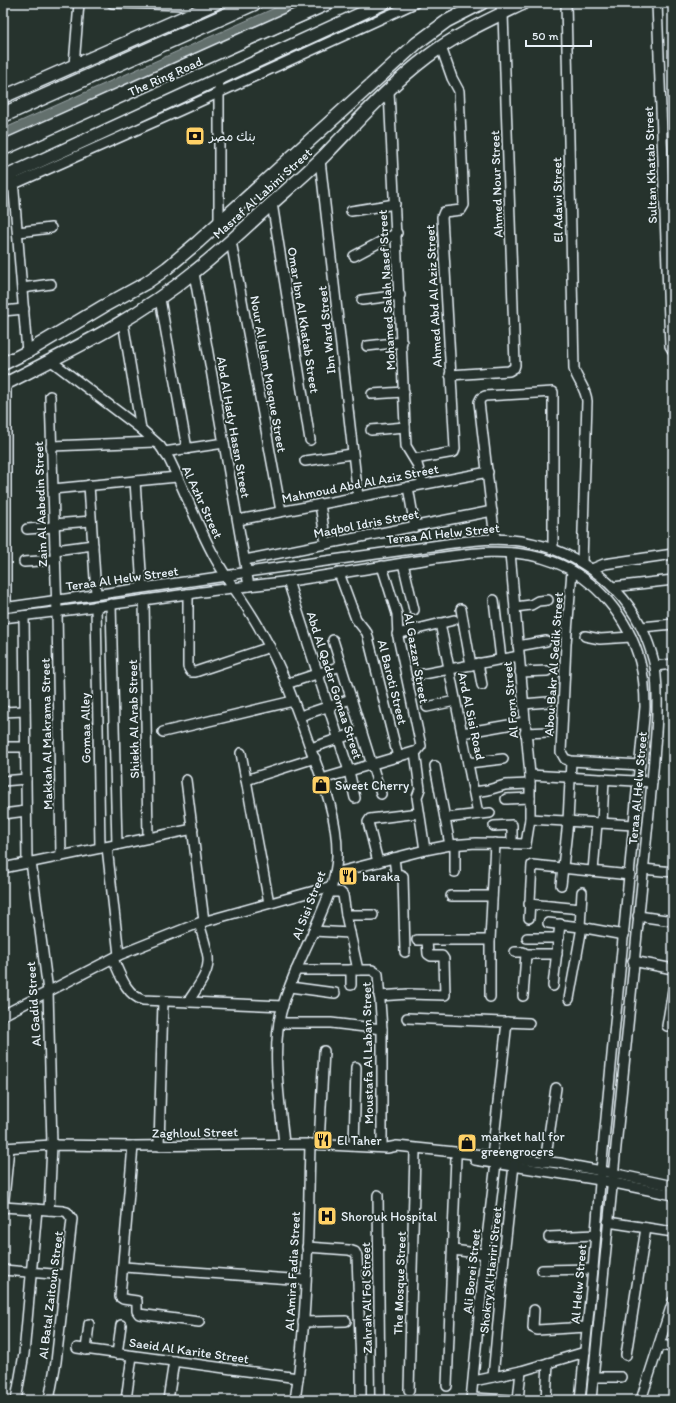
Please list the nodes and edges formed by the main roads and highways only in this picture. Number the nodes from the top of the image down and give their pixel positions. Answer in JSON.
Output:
{"nodes":[{"id":1,"x":215,"y":3,"type":"edge"},
{"id":2,"x":254,"y":3,"type":"edge"},
{"id":3,"x":326,"y":3,"type":"edge"},
{"id":4,"x":384,"y":3,"type":"edge"},
{"id":5,"x":482,"y":3,"type":"edge"},
{"id":6,"x":524,"y":3,"type":"edge"},
{"id":7,"x":501,"y":8,"type":"edge"},
{"id":8,"x":3,"y":97,"type":"edge"},
{"id":9,"x":3,"y":115,"type":"edge"},
{"id":10,"x":3,"y":148,"type":"edge"},
{"id":11,"x":10,"y":178,"type":"edge"},
{"id":12,"x":3,"y":364,"type":"edge"},
{"id":13,"x":5,"y":384,"type":"edge"}],
"edges":[{"from":1,"to":8,"type":"main road"},
{"from":2,"to":9,"type":"highway"},
{"from":3,"to":10,"type":"highway","name":"The Ring Road"},
{"from":4,"to":11,"type":"main road"},
{"from":5,"to":12,"type":"main road","name":"Masraf Al Labini Street"},
{"from":6,"to":7,"type":"main road","name":"Masraf Al Labini Street"},
{"from":7,"to":13,"type":"main road","name":"Masraf Al Labini Street"}]}
